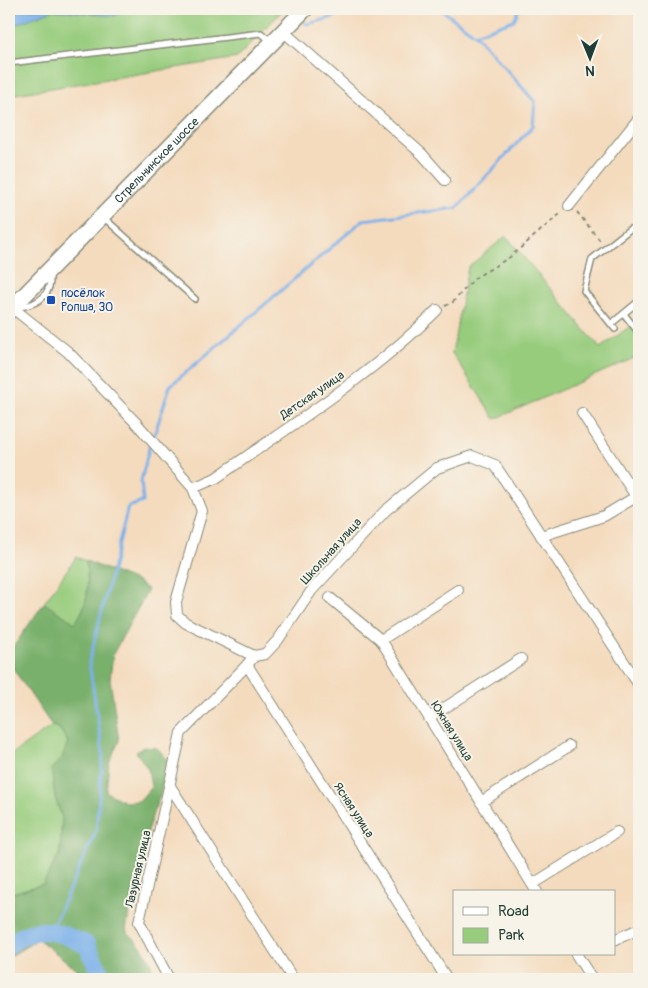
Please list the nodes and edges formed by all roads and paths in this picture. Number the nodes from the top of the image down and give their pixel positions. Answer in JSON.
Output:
{"nodes":[{"id":1,"x":305,"y":9,"type":"edge"},
{"id":2,"x":283,"y":31,"type":"junction"},
{"id":3,"x":272,"y":42,"type":"junction"},
{"id":4,"x":9,"y":63,"type":"edge"},
{"id":5,"x":639,"y":118,"type":"edge"},
{"id":6,"x":445,"y":180,"type":"dead end"},
{"id":7,"x":570,"y":205,"type":"junction"},
{"id":8,"x":101,"y":215,"type":"junction"},
{"id":9,"x":639,"y":228,"type":"edge"},
{"id":10,"x":606,"y":248,"type":"junction"},
{"id":11,"x":195,"y":299,"type":"dead end"},
{"id":12,"x":639,"y":301,"type":"edge"},
{"id":13,"x":10,"y":308,"type":"edge"},
{"id":14,"x":437,"y":310,"type":"joint"},
{"id":15,"x":624,"y":314,"type":"junction"},
{"id":16,"x":610,"y":324,"type":"junction"},
{"id":17,"x":615,"y":329,"type":"dead end"},
{"id":18,"x":639,"y":332,"type":"edge"},
{"id":19,"x":582,"y":413,"type":"dead end"},
{"id":20,"x":193,"y":488,"type":"junction"},
{"id":21,"x":638,"y":498,"type":"edge"},
{"id":22,"x":542,"y":536,"type":"junction"},
{"id":23,"x":458,"y":590,"type":"dead end"},
{"id":24,"x":330,"y":598,"type":"dead end"},
{"id":25,"x":381,"y":640,"type":"junction"},
{"id":26,"x":254,"y":656,"type":"junction"},
{"id":27,"x":521,"y":659,"type":"dead end"},
{"id":28,"x":247,"y":665,"type":"junction"},
{"id":29,"x":639,"y":685,"type":"edge"},
{"id":30,"x":429,"y":718,"type":"junction"},
{"id":31,"x":569,"y":746,"type":"dead end"},
{"id":32,"x":169,"y":787,"type":"junction"},
{"id":33,"x":482,"y":802,"type":"junction"},
{"id":34,"x":617,"y":832,"type":"dead end"},
{"id":35,"x":535,"y":888,"type":"edge"},
{"id":36,"x":639,"y":929,"type":"edge"},
{"id":37,"x":616,"y":939,"type":"edge"},
{"id":38,"x":579,"y":956,"type":"edge"},
{"id":39,"x":169,"y":979,"type":"edge"},
{"id":40,"x":293,"y":979,"type":"edge"},
{"id":41,"x":447,"y":979,"type":"edge"},
{"id":42,"x":592,"y":979,"type":"edge"}],
"edges":[{"from":1,"to":2,"type":"main road","name":"Стрельнинское шоссе"},
{"from":2,"to":3,"type":"main road","name":"Стрельнинское шоссе"},
{"from":2,"to":6,"type":"street"},
{"from":3,"to":4,"type":"lane"},
{"from":3,"to":8,"type":"main road","name":"Стрельнинское шоссе"},
{"from":5,"to":7,"type":"street"},
{"from":7,"to":10,"type":"path"},
{"from":7,"to":14,"type":"path"},
{"from":8,"to":11,"type":"lane"},
{"from":8,"to":13,"type":"main road","name":"Стрельнинское шоссе"},
{"from":9,"to":10,"type":"lane"},
{"from":10,"to":16,"type":"lane"},
{"from":12,"to":15,"type":"lane"},
{"from":13,"to":20,"type":"street"},
{"from":14,"to":20,"type":"street","name":"Детская улица"},
{"from":15,"to":16,"type":"lane"},
{"from":15,"to":18,"type":"lane"},
{"from":16,"to":17,"type":"lane"},
{"from":19,"to":21,"type":"street"},
{"from":20,"to":26,"type":"street"},
{"from":21,"to":22,"type":"street"},
{"from":22,"to":26,"type":"street","name":"Школьная улица"},
{"from":22,"to":29,"type":"street","name":"Школьная улица"},
{"from":23,"to":25,"type":"street"},
{"from":24,"to":25,"type":"street","name":"Южная улица"},
{"from":25,"to":30,"type":"street","name":"Южная улица"},
{"from":26,"to":28,"type":"street"},
{"from":27,"to":30,"type":"street"},
{"from":28,"to":32,"type":"street","name":"Лазурная улица"},
{"from":28,"to":41,"type":"street","name":"Ясная улица"},
{"from":30,"to":33,"type":"street","name":"Южная улица"},
{"from":31,"to":33,"type":"street"},
{"from":32,"to":39,"type":"street","name":"Лазурная улица"},
{"from":32,"to":40,"type":"street"},
{"from":33,"to":35,"type":"street","name":"Южная улица"},
{"from":34,"to":35,"type":"street"},
{"from":36,"to":37,"type":"street"},
{"from":38,"to":42,"type":"street"}]}
